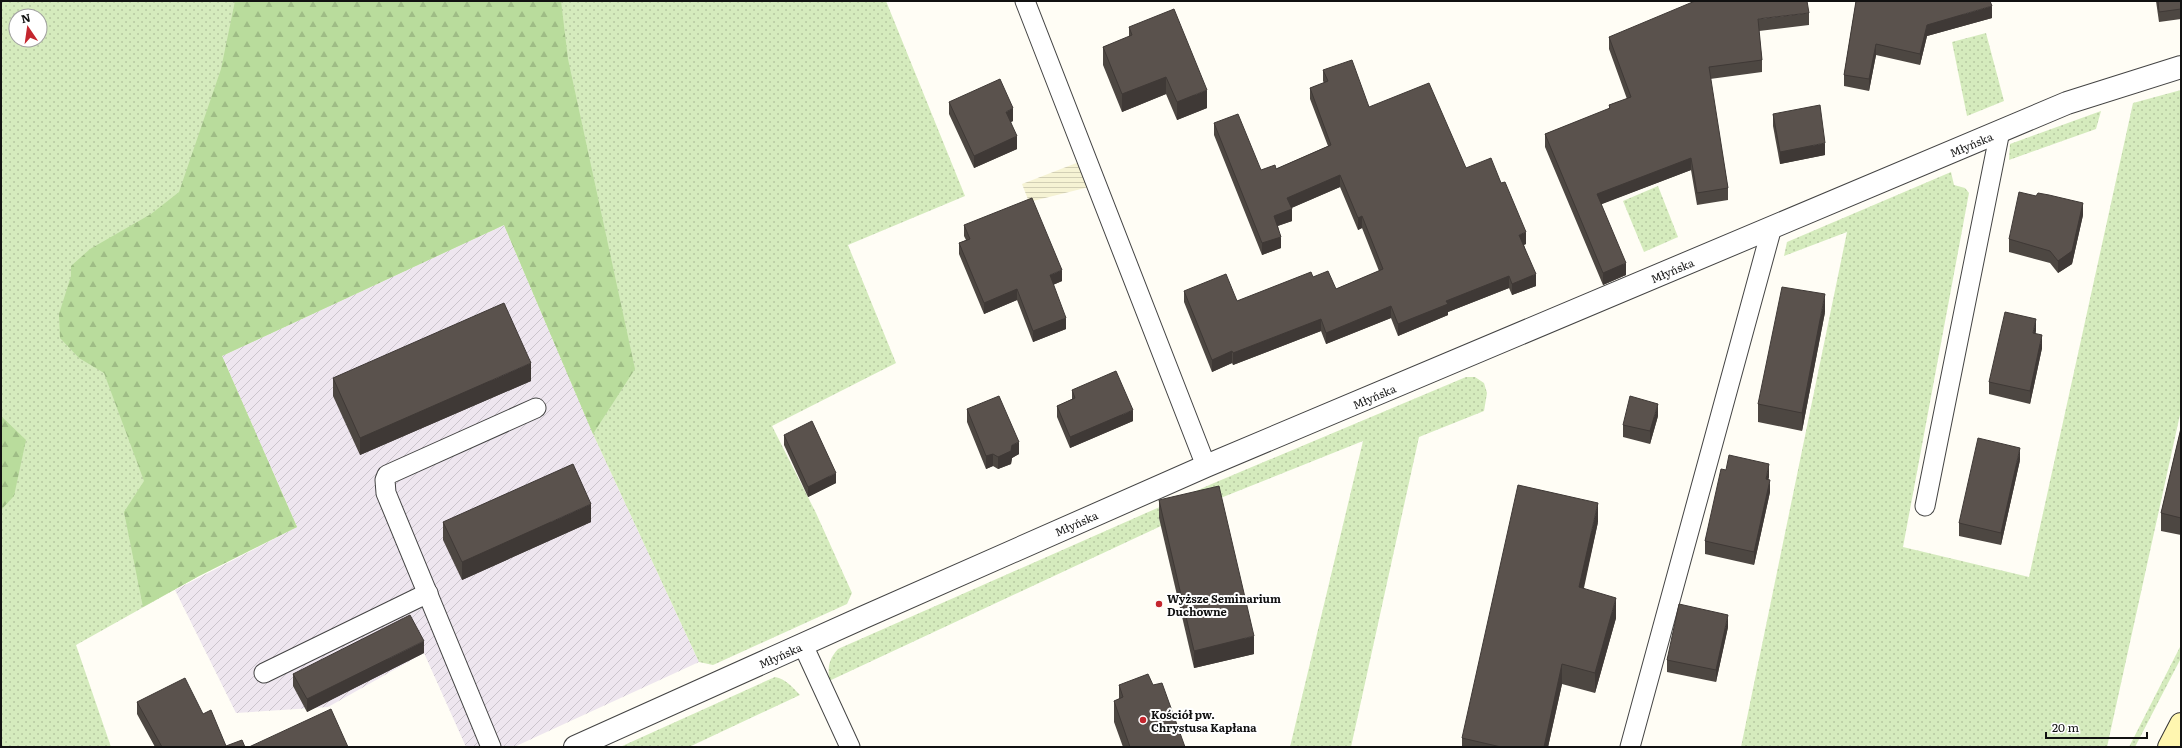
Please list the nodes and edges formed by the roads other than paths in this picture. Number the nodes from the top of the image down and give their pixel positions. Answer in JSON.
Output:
{"nodes":[{"id":1,"x":1025,"y":1,"type":"edge"},
{"id":2,"x":2181,"y":67,"type":"edge"},
{"id":3,"x":2000,"y":131,"type":"junction"},
{"id":4,"x":1772,"y":227,"type":"junction"},
{"id":5,"x":536,"y":408,"type":"dead end"},
{"id":6,"x":1206,"y":466,"type":"junction"},
{"id":7,"x":1925,"y":506,"type":"dead end"},
{"id":8,"x":428,"y":593,"type":"junction"},
{"id":9,"x":803,"y":644,"type":"junction"},
{"id":10,"x":264,"y":673,"type":"dead end"},
{"id":11,"x":2181,"y":724,"type":"edge"},
{"id":12,"x":491,"y":747,"type":"edge"},
{"id":13,"x":575,"y":747,"type":"edge"},
{"id":14,"x":850,"y":747,"type":"edge"},
{"id":15,"x":1630,"y":747,"type":"edge"},
{"id":16,"x":2169,"y":747,"type":"edge"}],
"edges":[{"from":1,"to":6,"type":"lane"},
{"from":2,"to":3,"type":"street","name":"Młyńska"},
{"from":3,"to":4,"type":"street","name":"Młyńska"},
{"from":3,"to":7,"type":"lane"},
{"from":4,"to":6,"type":"street","name":"Młyńska"},
{"from":4,"to":15,"type":"lane"},
{"from":5,"to":8,"type":"lane"},
{"from":6,"to":9,"type":"street","name":"Młyńska"},
{"from":8,"to":10,"type":"lane"},
{"from":8,"to":12,"type":"lane"},
{"from":9,"to":13,"type":"street","name":"Młyńska"},
{"from":9,"to":14,"type":"lane"},
{"from":11,"to":16,"type":"street"}]}
